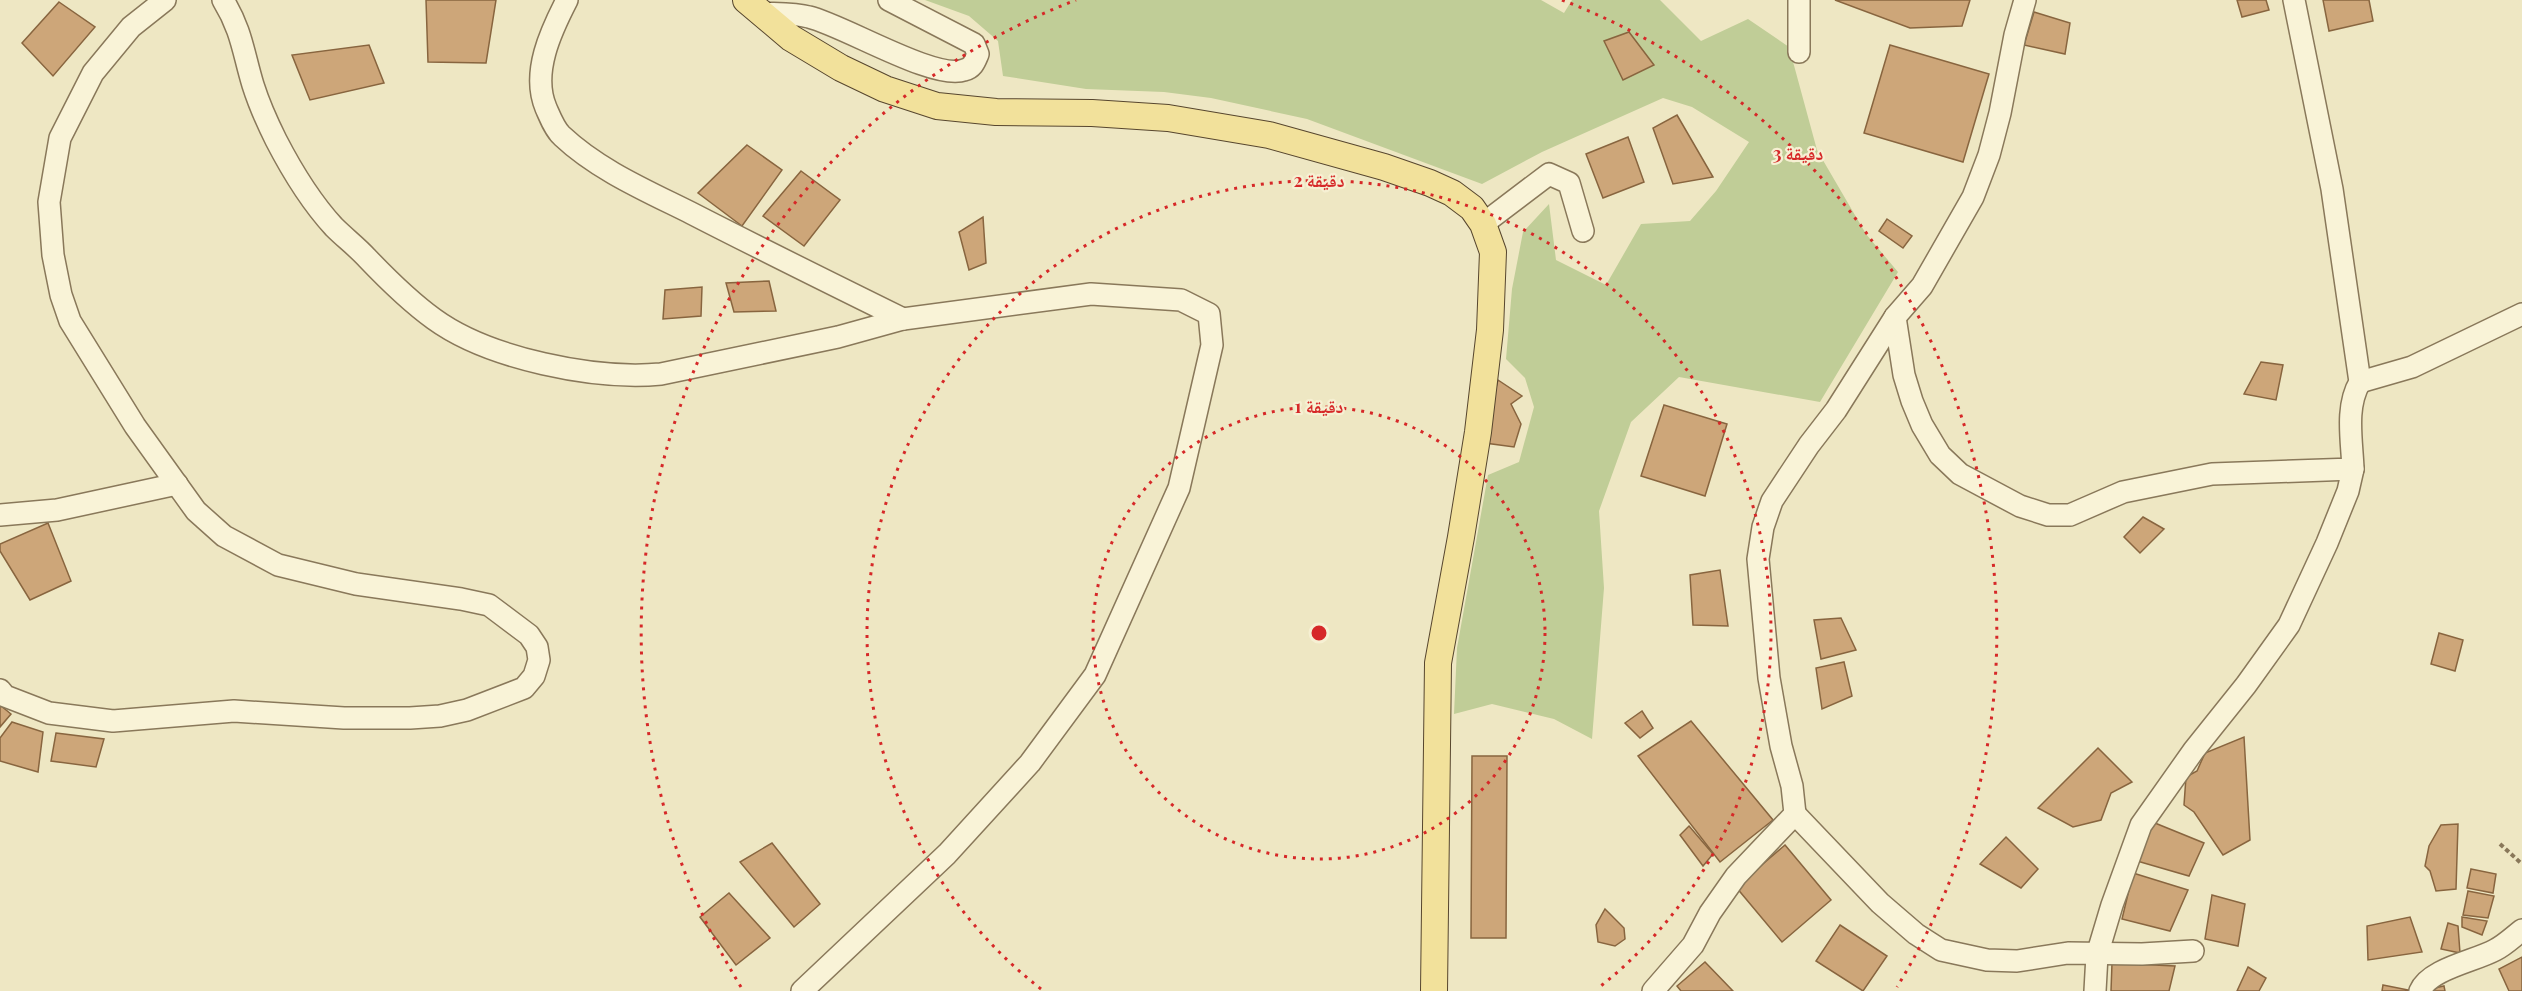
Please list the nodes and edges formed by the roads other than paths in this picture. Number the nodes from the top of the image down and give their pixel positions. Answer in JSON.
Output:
{"nodes":[{"id":1,"x":165,"y":0,"type":"edge"},
{"id":2,"x":223,"y":0,"type":"edge"},
{"id":3,"x":567,"y":0,"type":"edge"},
{"id":4,"x":889,"y":0,"type":"edge"},
{"id":5,"x":1799,"y":0,"type":"edge"},
{"id":6,"x":2025,"y":0,"type":"edge"},
{"id":7,"x":2294,"y":0,"type":"edge"},
{"id":8,"x":752,"y":6,"type":"edge"},
{"id":9,"x":1799,"y":52,"type":"dead end"},
{"id":10,"x":1483,"y":224,"type":"junction"},
{"id":11,"x":1583,"y":231,"type":"dead end"},
{"id":12,"x":2522,"y":314,"type":"edge"},
{"id":13,"x":1895,"y":317,"type":"junction"},
{"id":14,"x":903,"y":319,"type":"junction"},
{"id":15,"x":2360,"y":382,"type":"junction"},
{"id":16,"x":2353,"y":469,"type":"junction"},
{"id":17,"x":177,"y":484,"type":"junction"},
{"id":18,"x":0,"y":515,"type":"edge"},
{"id":19,"x":0,"y":690,"type":"edge"},
{"id":20,"x":1795,"y":814,"type":"junction"},
{"id":21,"x":2522,"y":930,"type":"edge"},
{"id":22,"x":2193,"y":951,"type":"dead end"},
{"id":23,"x":2097,"y":955,"type":"junction"},
{"id":24,"x":802,"y":991,"type":"edge"},
{"id":25,"x":1434,"y":991,"type":"edge"},
{"id":26,"x":1653,"y":991,"type":"edge"},
{"id":27,"x":2095,"y":991,"type":"edge"},
{"id":28,"x":2420,"y":991,"type":"edge"}],
"edges":[{"from":1,"to":17,"type":"street"},
{"from":2,"to":14,"type":"street"},
{"from":3,"to":14,"type":"street"},
{"from":4,"to":8,"type":"street"},
{"from":5,"to":9,"type":"street"},
{"from":6,"to":13,"type":"street"},
{"from":7,"to":15,"type":"street"},
{"from":8,"to":10,"type":"main road"},
{"from":10,"to":11,"type":"street"},
{"from":10,"to":25,"type":"main road"},
{"from":12,"to":15,"type":"street"},
{"from":13,"to":16,"type":"street"},
{"from":13,"to":20,"type":"street"},
{"from":14,"to":24,"type":"street"},
{"from":15,"to":16,"type":"street"},
{"from":16,"to":23,"type":"street"},
{"from":17,"to":18,"type":"street"},
{"from":17,"to":19,"type":"street"},
{"from":20,"to":23,"type":"street"},
{"from":20,"to":26,"type":"street"},
{"from":21,"to":28,"type":"street"},
{"from":22,"to":23,"type":"street"},
{"from":23,"to":27,"type":"street"}]}
